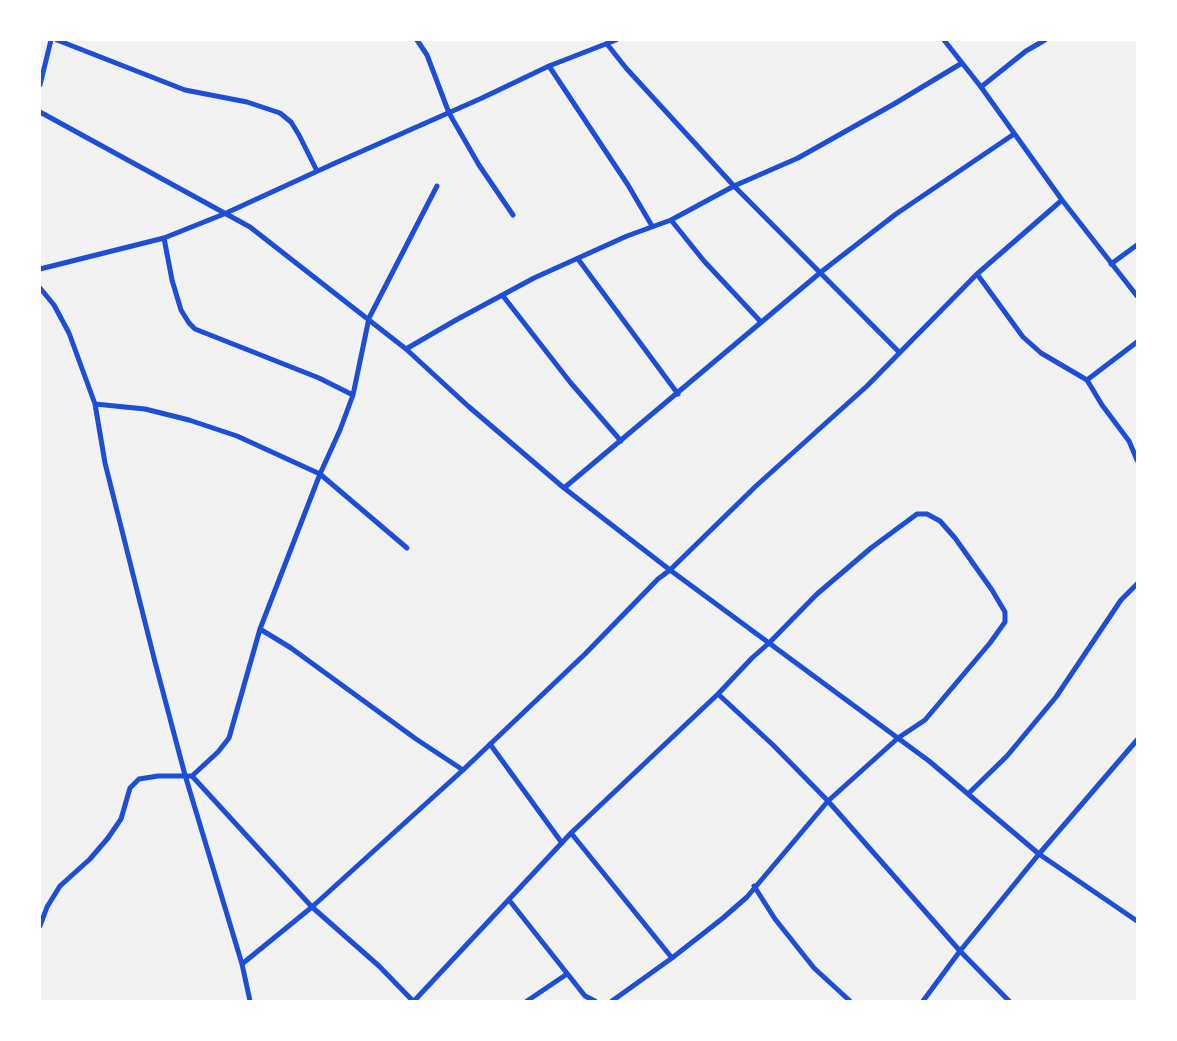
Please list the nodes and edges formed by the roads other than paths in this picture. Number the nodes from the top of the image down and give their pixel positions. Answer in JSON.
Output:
{"nodes":[{"id":1,"x":51,"y":40,"type":"edge"},
{"id":2,"x":57,"y":40,"type":"edge"},
{"id":3,"x":417,"y":40,"type":"edge"},
{"id":4,"x":616,"y":40,"type":"edge"},
{"id":5,"x":944,"y":40,"type":"edge"},
{"id":6,"x":1045,"y":40,"type":"edge"},
{"id":7,"x":607,"y":44,"type":"junction"},
{"id":8,"x":962,"y":63,"type":"junction"},
{"id":9,"x":549,"y":66,"type":"junction"},
{"id":10,"x":40,"y":85,"type":"edge"},
{"id":11,"x":981,"y":87,"type":"junction"},
{"id":12,"x":40,"y":112,"type":"edge"},
{"id":13,"x":449,"y":113,"type":"junction"},
{"id":14,"x":1014,"y":134,"type":"junction"},
{"id":15,"x":317,"y":171,"type":"junction"},
{"id":16,"x":438,"y":186,"type":"dead end"},
{"id":17,"x":734,"y":186,"type":"junction"},
{"id":18,"x":1062,"y":200,"type":"junction"},
{"id":19,"x":224,"y":214,"type":"junction"},
{"id":20,"x":513,"y":215,"type":"dead end"},
{"id":21,"x":671,"y":220,"type":"junction"},
{"id":22,"x":652,"y":226,"type":"junction"},
{"id":23,"x":164,"y":238,"type":"junction"},
{"id":24,"x":1137,"y":245,"type":"edge"},
{"id":25,"x":578,"y":259,"type":"junction"},
{"id":26,"x":1111,"y":264,"type":"junction"},
{"id":27,"x":40,"y":269,"type":"edge"},
{"id":28,"x":821,"y":272,"type":"junction"},
{"id":29,"x":977,"y":274,"type":"junction"},
{"id":30,"x":40,"y":288,"type":"edge"},
{"id":31,"x":503,"y":296,"type":"junction"},
{"id":32,"x":1137,"y":296,"type":"edge"},
{"id":33,"x":369,"y":318,"type":"junction"},
{"id":34,"x":761,"y":322,"type":"junction"},
{"id":35,"x":1137,"y":342,"type":"edge"},
{"id":36,"x":406,"y":349,"type":"junction"},
{"id":37,"x":899,"y":352,"type":"junction"},
{"id":38,"x":1087,"y":380,"type":"junction"},
{"id":39,"x":678,"y":394,"type":"junction"},
{"id":40,"x":353,"y":395,"type":"junction"},
{"id":41,"x":96,"y":404,"type":"junction"},
{"id":42,"x":621,"y":441,"type":"junction"},
{"id":43,"x":1137,"y":460,"type":"edge"},
{"id":44,"x":320,"y":474,"type":"junction"},
{"id":45,"x":564,"y":488,"type":"junction"},
{"id":46,"x":407,"y":548,"type":"dead end"},
{"id":47,"x":670,"y":570,"type":"junction"},
{"id":48,"x":1137,"y":584,"type":"edge"},
{"id":49,"x":260,"y":628,"type":"junction"},
{"id":50,"x":769,"y":643,"type":"junction"},
{"id":51,"x":718,"y":694,"type":"junction"},
{"id":52,"x":898,"y":738,"type":"junction"},
{"id":53,"x":1137,"y":740,"type":"edge"},
{"id":54,"x":490,"y":744,"type":"junction"},
{"id":55,"x":463,"y":770,"type":"junction"},
{"id":56,"x":185,"y":775,"type":"junction"},
{"id":57,"x":192,"y":776,"type":"junction"},
{"id":58,"x":968,"y":794,"type":"junction"},
{"id":59,"x":828,"y":801,"type":"junction"},
{"id":60,"x":572,"y":833,"type":"junction"},
{"id":61,"x":562,"y":843,"type":"junction"},
{"id":62,"x":1039,"y":854,"type":"junction"},
{"id":63,"x":754,"y":886,"type":"junction"},
{"id":64,"x":509,"y":900,"type":"junction"},
{"id":65,"x":312,"y":907,"type":"junction"},
{"id":66,"x":1137,"y":921,"type":"edge"},
{"id":67,"x":40,"y":926,"type":"edge"},
{"id":68,"x":960,"y":951,"type":"junction"},
{"id":69,"x":672,"y":958,"type":"junction"},
{"id":70,"x":242,"y":964,"type":"junction"},
{"id":71,"x":567,"y":974,"type":"junction"},
{"id":72,"x":250,"y":1001,"type":"edge"},
{"id":73,"x":413,"y":1001,"type":"edge"},
{"id":74,"x":527,"y":1001,"type":"edge"},
{"id":75,"x":595,"y":1001,"type":"edge"},
{"id":76,"x":612,"y":1001,"type":"edge"},
{"id":77,"x":850,"y":1001,"type":"edge"},
{"id":78,"x":923,"y":1001,"type":"edge"},
{"id":79,"x":1010,"y":1001,"type":"edge"}],
"edges":[{"from":1,"to":10,"type":"street"},
{"from":2,"to":15,"type":"street"},
{"from":3,"to":13,"type":"street"},
{"from":4,"to":7,"type":"street"},
{"from":5,"to":8,"type":"street"},
{"from":6,"to":11,"type":"street"},
{"from":7,"to":9,"type":"street"},
{"from":7,"to":17,"type":"street"},
{"from":8,"to":11,"type":"street"},
{"from":8,"to":17,"type":"street"},
{"from":9,"to":13,"type":"street"},
{"from":9,"to":22,"type":"street"},
{"from":11,"to":14,"type":"street"},
{"from":12,"to":19,"type":"street"},
{"from":13,"to":15,"type":"street"},
{"from":13,"to":20,"type":"street"},
{"from":14,"to":18,"type":"street"},
{"from":14,"to":28,"type":"street"},
{"from":15,"to":19,"type":"street"},
{"from":16,"to":33,"type":"street"},
{"from":17,"to":21,"type":"street"},
{"from":17,"to":28,"type":"street"},
{"from":18,"to":26,"type":"street"},
{"from":18,"to":29,"type":"street"},
{"from":19,"to":23,"type":"street"},
{"from":19,"to":33,"type":"street"},
{"from":21,"to":22,"type":"street"},
{"from":21,"to":34,"type":"street"},
{"from":22,"to":25,"type":"street"},
{"from":23,"to":27,"type":"street"},
{"from":23,"to":40,"type":"street"},
{"from":24,"to":26,"type":"street"},
{"from":25,"to":31,"type":"street"},
{"from":25,"to":39,"type":"street"},
{"from":26,"to":32,"type":"street"},
{"from":28,"to":34,"type":"street"},
{"from":28,"to":37,"type":"street"},
{"from":29,"to":37,"type":"street"},
{"from":29,"to":38,"type":"street"},
{"from":30,"to":41,"type":"street"},
{"from":31,"to":36,"type":"street"},
{"from":31,"to":42,"type":"street"},
{"from":33,"to":36,"type":"street"},
{"from":33,"to":40,"type":"street"},
{"from":34,"to":39,"type":"street"},
{"from":35,"to":38,"type":"street"},
{"from":36,"to":45,"type":"street"},
{"from":37,"to":47,"type":"street"},
{"from":38,"to":43,"type":"street"},
{"from":39,"to":42,"type":"street"},
{"from":40,"to":44,"type":"street"},
{"from":41,"to":44,"type":"street"},
{"from":41,"to":56,"type":"street"},
{"from":42,"to":45,"type":"street"},
{"from":44,"to":46,"type":"street"},
{"from":44,"to":49,"type":"street"},
{"from":45,"to":47,"type":"street"},
{"from":47,"to":50,"type":"street"},
{"from":47,"to":54,"type":"street"},
{"from":48,"to":58,"type":"street"},
{"from":49,"to":55,"type":"street"},
{"from":49,"to":57,"type":"street"},
{"from":50,"to":51,"type":"street"},
{"from":50,"to":52,"type":"street"},
{"from":50,"to":52,"type":"street"},
{"from":51,"to":59,"type":"street"},
{"from":51,"to":60,"type":"street"},
{"from":52,"to":58,"type":"street"},
{"from":52,"to":59,"type":"street"},
{"from":53,"to":62,"type":"street"},
{"from":54,"to":55,"type":"street"},
{"from":54,"to":61,"type":"street"},
{"from":55,"to":65,"type":"street"},
{"from":56,"to":57,"type":"street"},
{"from":56,"to":67,"type":"street"},
{"from":56,"to":70,"type":"street"},
{"from":57,"to":65,"type":"street"},
{"from":58,"to":62,"type":"street"},
{"from":59,"to":63,"type":"street"},
{"from":59,"to":68,"type":"street"},
{"from":60,"to":61,"type":"street"},
{"from":60,"to":69,"type":"street"},
{"from":61,"to":64,"type":"street"},
{"from":62,"to":66,"type":"street"},
{"from":62,"to":68,"type":"street"},
{"from":63,"to":69,"type":"street"},
{"from":63,"to":77,"type":"street"},
{"from":64,"to":71,"type":"street"},
{"from":64,"to":73,"type":"street"},
{"from":65,"to":70,"type":"street"},
{"from":65,"to":73,"type":"street"},
{"from":68,"to":78,"type":"street"},
{"from":68,"to":79,"type":"street"},
{"from":69,"to":76,"type":"street"},
{"from":70,"to":72,"type":"street"},
{"from":71,"to":74,"type":"street"},
{"from":71,"to":75,"type":"street"}]}
